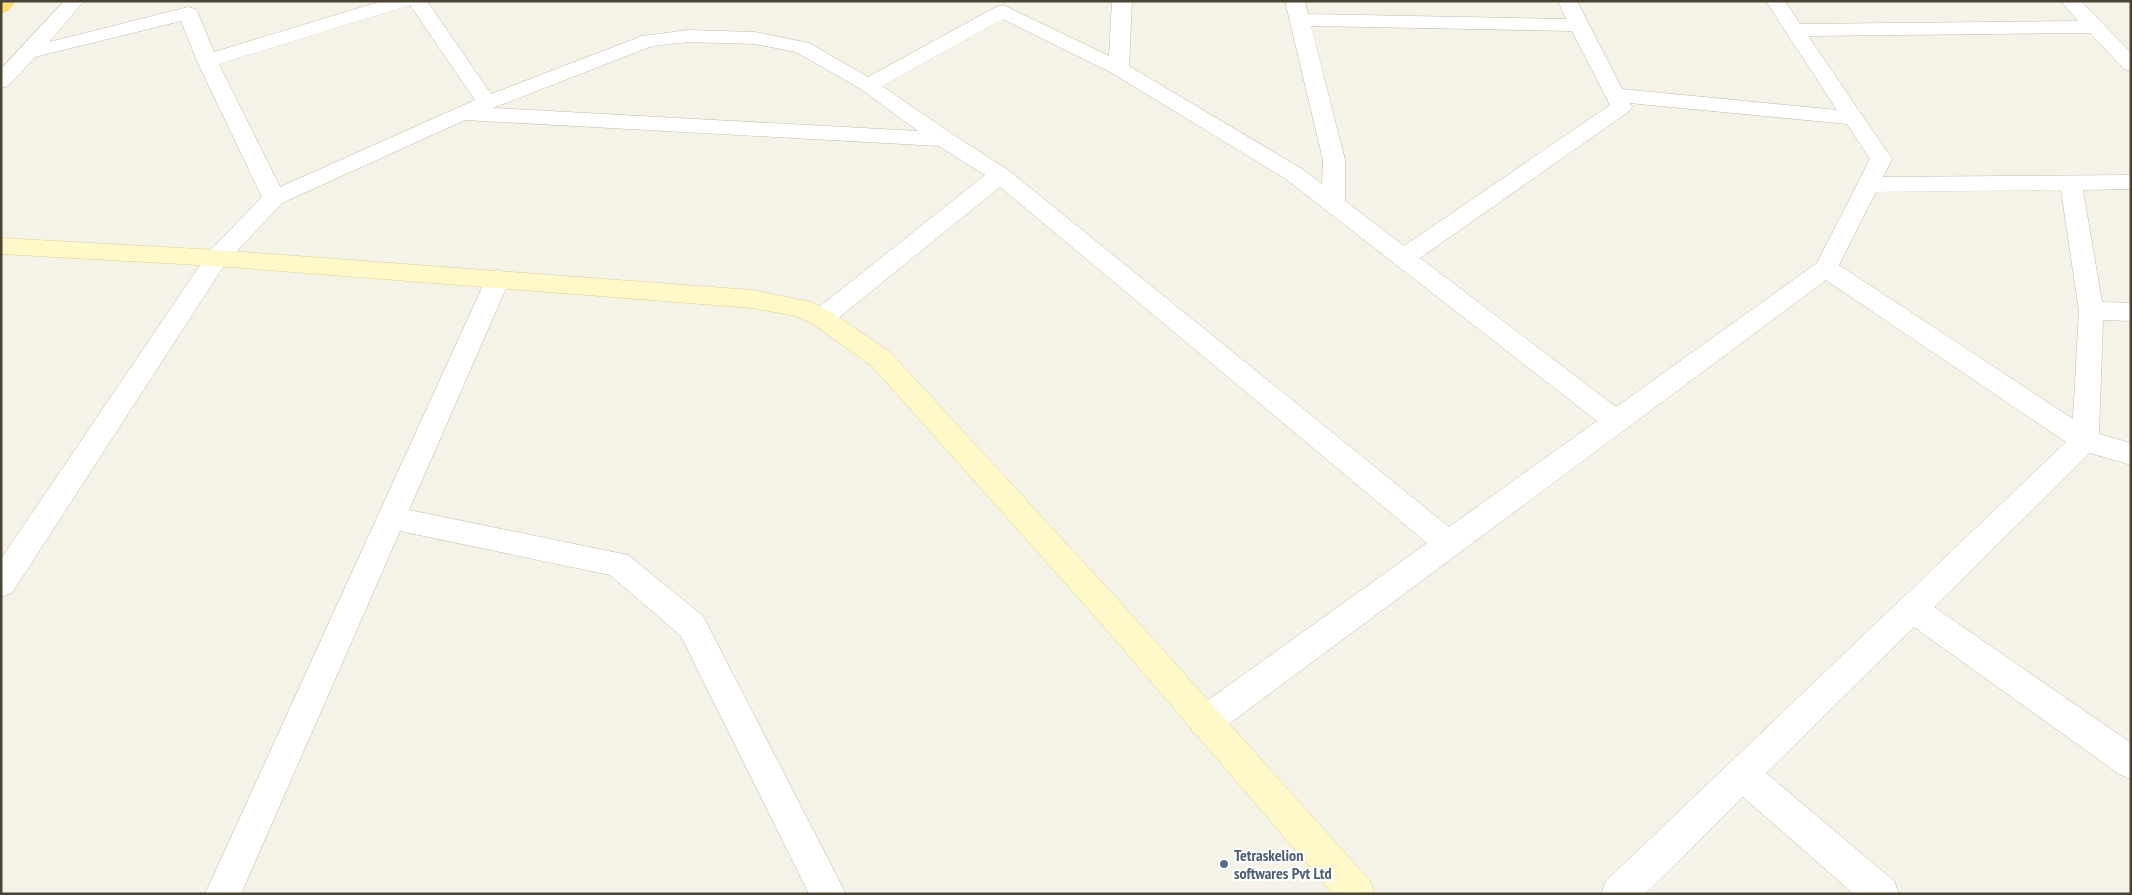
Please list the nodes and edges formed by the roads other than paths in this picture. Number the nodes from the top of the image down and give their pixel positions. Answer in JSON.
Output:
{"nodes":[{"id":1,"x":6,"y":1,"type":"edge"},
{"id":2,"x":75,"y":1,"type":"edge"},
{"id":3,"x":403,"y":1,"type":"edge"},
{"id":4,"x":417,"y":1,"type":"edge"},
{"id":5,"x":1122,"y":1,"type":"edge"},
{"id":6,"x":1568,"y":1,"type":"edge"},
{"id":7,"x":1775,"y":1,"type":"edge"},
{"id":8,"x":2070,"y":1,"type":"edge"},
{"id":9,"x":1,"y":6,"type":"edge"},
{"id":10,"x":1298,"y":11,"type":"edge"},
{"id":11,"x":1579,"y":25,"type":"junction"},
{"id":12,"x":2095,"y":27,"type":"junction"},
{"id":13,"x":1795,"y":30,"type":"junction"},
{"id":14,"x":27,"y":53,"type":"junction"},
{"id":15,"x":207,"y":61,"type":"junction"},
{"id":16,"x":2131,"y":65,"type":"edge"},
{"id":17,"x":1119,"y":69,"type":"junction"},
{"id":18,"x":1,"y":82,"type":"edge"},
{"id":19,"x":868,"y":85,"type":"junction"},
{"id":20,"x":1615,"y":95,"type":"junction"},
{"id":21,"x":487,"y":103,"type":"junction"},
{"id":22,"x":462,"y":112,"type":"junction"},
{"id":23,"x":1854,"y":118,"type":"junction"},
{"id":24,"x":944,"y":139,"type":"junction"},
{"id":25,"x":1000,"y":175,"type":"junction"},
{"id":26,"x":2131,"y":182,"type":"edge"},
{"id":27,"x":2071,"y":183,"type":"junction"},
{"id":28,"x":1868,"y":185,"type":"junction"},
{"id":29,"x":274,"y":198,"type":"junction"},
{"id":30,"x":1333,"y":204,"type":"junction"},
{"id":31,"x":1,"y":246,"type":"edge"},
{"id":32,"x":217,"y":258,"type":"junction"},
{"id":33,"x":1403,"y":258,"type":"junction"},
{"id":34,"x":1826,"y":268,"type":"junction"},
{"id":35,"x":498,"y":279,"type":"junction"},
{"id":36,"x":2091,"y":311,"type":"junction"},
{"id":37,"x":2131,"y":312,"type":"edge"},
{"id":38,"x":822,"y":318,"type":"junction"},
{"id":39,"x":1616,"y":421,"type":"junction"},
{"id":40,"x":2085,"y":440,"type":"junction"},
{"id":41,"x":2131,"y":454,"type":"edge"},
{"id":42,"x":392,"y":518,"type":"junction"},
{"id":43,"x":1449,"y":544,"type":"junction"},
{"id":44,"x":1,"y":584,"type":"edge"},
{"id":45,"x":1912,"y":609,"type":"junction"},
{"id":46,"x":1205,"y":722,"type":"junction"},
{"id":47,"x":2131,"y":763,"type":"edge"},
{"id":48,"x":1742,"y":774,"type":"junction"},
{"id":49,"x":223,"y":894,"type":"edge"},
{"id":50,"x":828,"y":894,"type":"edge"},
{"id":51,"x":1356,"y":894,"type":"edge"},
{"id":52,"x":1619,"y":894,"type":"edge"},
{"id":53,"x":1881,"y":894,"type":"edge"}],
"edges":[{"from":1,"to":9,"type":"highway"},
{"from":2,"to":14,"type":"street"},
{"from":3,"to":15,"type":"street"},
{"from":4,"to":21,"type":"street"},
{"from":5,"to":17,"type":"street"},
{"from":6,"to":11,"type":"street"},
{"from":7,"to":13,"type":"street"},
{"from":8,"to":12,"type":"street"},
{"from":10,"to":11,"type":"street"},
{"from":10,"to":30,"type":"street"},
{"from":11,"to":20,"type":"street"},
{"from":12,"to":13,"type":"street"},
{"from":12,"to":16,"type":"street"},
{"from":13,"to":23,"type":"street"},
{"from":14,"to":15,"type":"street"},
{"from":14,"to":18,"type":"street"},
{"from":15,"to":29,"type":"street"},
{"from":17,"to":19,"type":"street"},
{"from":17,"to":30,"type":"street"},
{"from":19,"to":21,"type":"street"},
{"from":19,"to":24,"type":"street"},
{"from":20,"to":23,"type":"street"},
{"from":20,"to":33,"type":"street"},
{"from":21,"to":22,"type":"street"},
{"from":22,"to":24,"type":"street"},
{"from":22,"to":29,"type":"street"},
{"from":23,"to":28,"type":"street"},
{"from":24,"to":25,"type":"street"},
{"from":25,"to":38,"type":"street"},
{"from":25,"to":43,"type":"street"},
{"from":26,"to":27,"type":"street"},
{"from":27,"to":28,"type":"street"},
{"from":27,"to":36,"type":"street"},
{"from":28,"to":34,"type":"street"},
{"from":29,"to":32,"type":"street"},
{"from":30,"to":33,"type":"street"},
{"from":31,"to":32,"type":"street"},
{"from":32,"to":35,"type":"street"},
{"from":32,"to":44,"type":"street"},
{"from":33,"to":39,"type":"street"},
{"from":34,"to":39,"type":"street"},
{"from":34,"to":40,"type":"street"},
{"from":35,"to":38,"type":"street"},
{"from":35,"to":42,"type":"street"},
{"from":36,"to":37,"type":"street"},
{"from":36,"to":40,"type":"street"},
{"from":38,"to":46,"type":"street"},
{"from":39,"to":43,"type":"street"},
{"from":40,"to":41,"type":"street"},
{"from":40,"to":45,"type":"street"},
{"from":42,"to":49,"type":"street"},
{"from":42,"to":50,"type":"street"},
{"from":43,"to":46,"type":"street"},
{"from":45,"to":47,"type":"street"},
{"from":45,"to":48,"type":"street"},
{"from":46,"to":51,"type":"street"},
{"from":48,"to":52,"type":"street"},
{"from":48,"to":53,"type":"street"}]}
